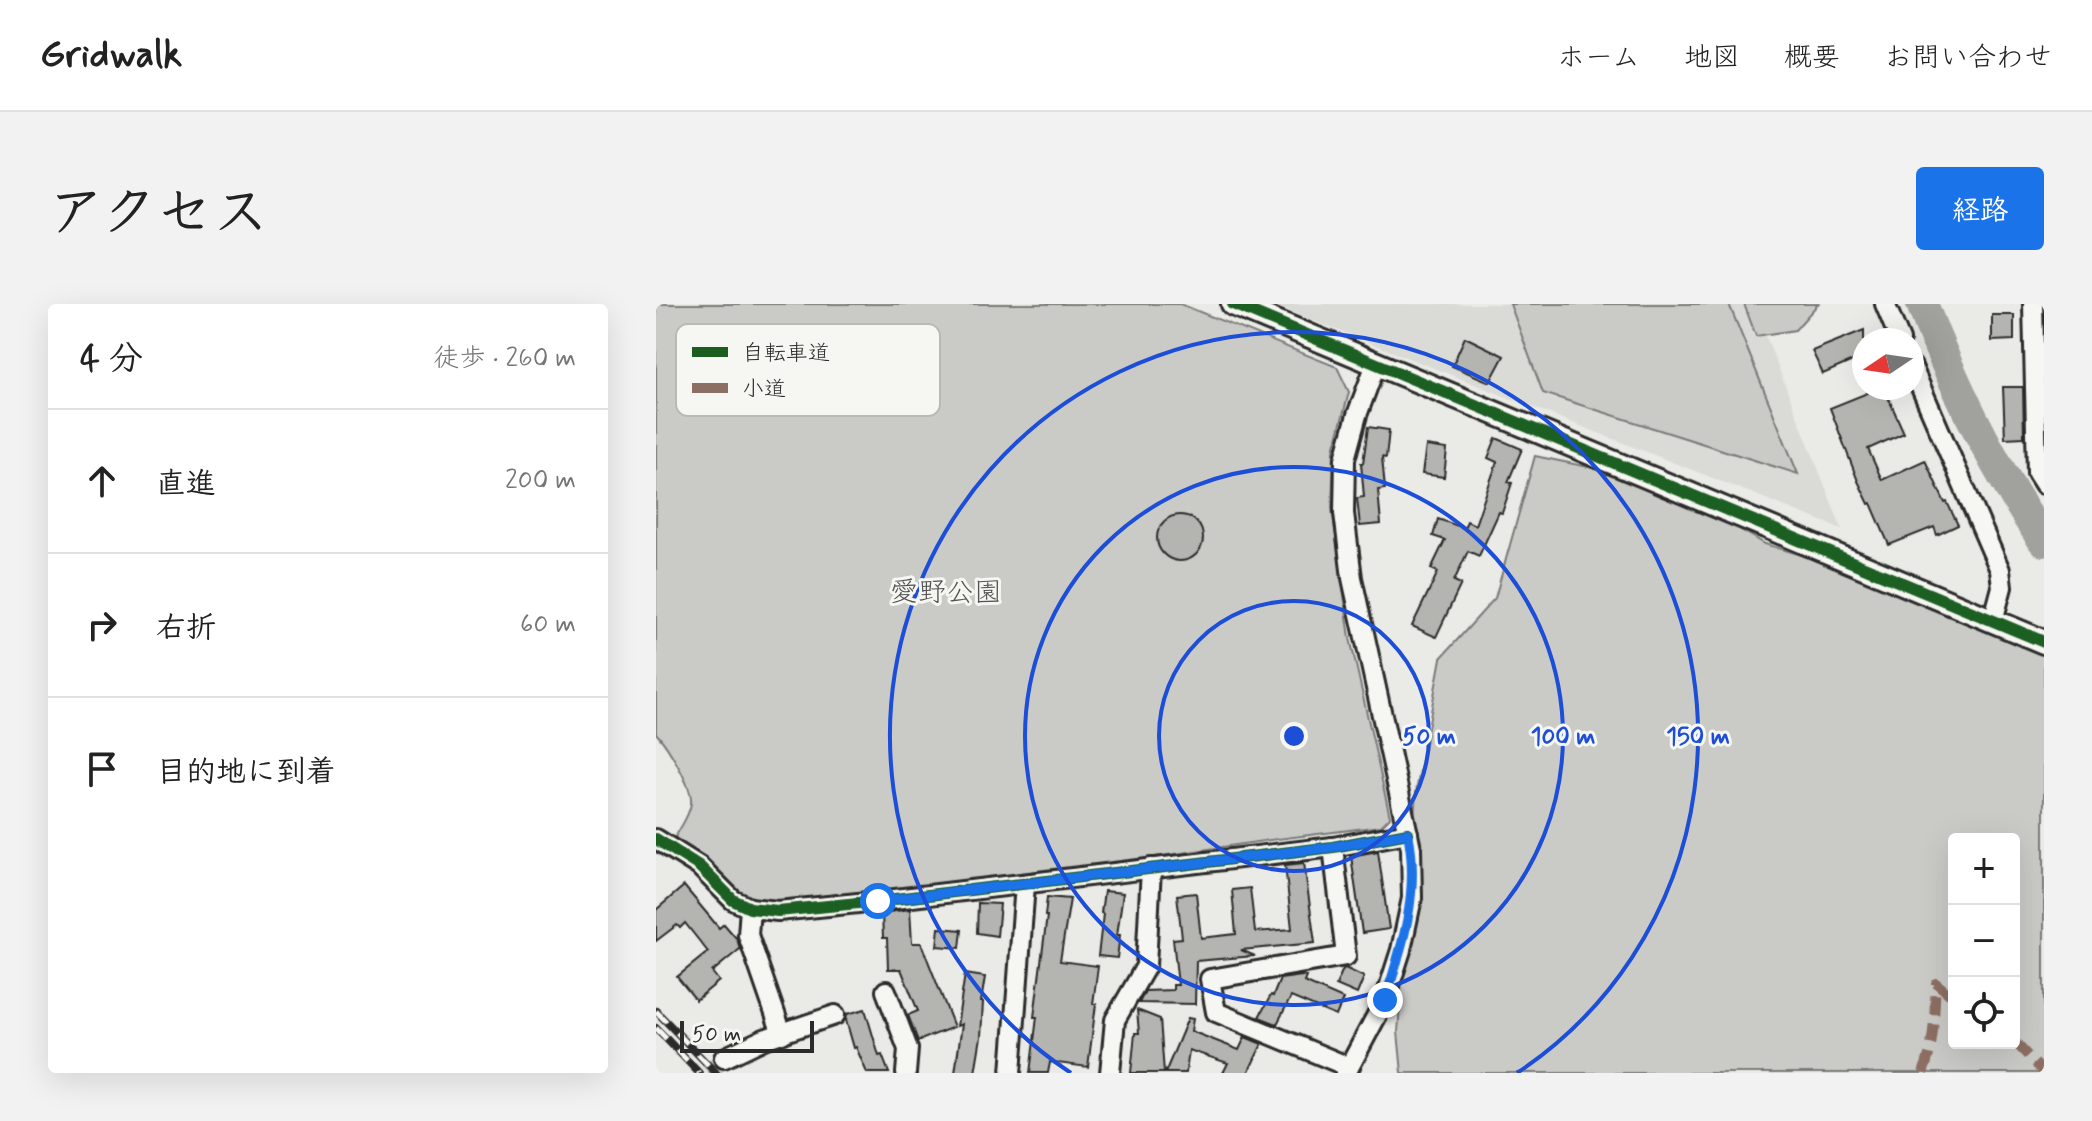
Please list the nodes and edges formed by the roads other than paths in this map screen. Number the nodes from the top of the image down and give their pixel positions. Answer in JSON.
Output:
{"nodes":[{"id":1,"x":1233,"y":304,"type":"edge"},
{"id":2,"x":1885,"y":304,"type":"edge"},
{"id":3,"x":2033,"y":304,"type":"edge"},
{"id":4,"x":1895,"y":328,"type":"edge"},
{"id":5,"x":1376,"y":364,"type":"junction"},
{"id":6,"x":1924,"y":395,"type":"edge"},
{"id":7,"x":2044,"y":484,"type":"edge"},
{"id":8,"x":1993,"y":621,"type":"junction"},
{"id":9,"x":2044,"y":642,"type":"edge"},
{"id":10,"x":1408,"y":833,"type":"junction"},
{"id":11,"x":656,"y":839,"type":"edge"},
{"id":12,"x":1333,"y":847,"type":"junction"},
{"id":13,"x":1151,"y":868,"type":"junction"},
{"id":14,"x":1025,"y":884,"type":"junction"},
{"id":15,"x":750,"y":908,"type":"junction"},
{"id":16,"x":886,"y":991,"type":"dead end"},
{"id":17,"x":835,"y":1015,"type":"dead end"},
{"id":18,"x":782,"y":1034,"type":"junction"},
{"id":19,"x":724,"y":1058,"type":"tunnel mouth"},
{"id":20,"x":1347,"y":1070,"type":"edge"},
{"id":21,"x":906,"y":1073,"type":"edge"},
{"id":22,"x":1011,"y":1073,"type":"edge"},
{"id":23,"x":1110,"y":1073,"type":"edge"}],
"edges":[{"from":1,"to":5,"type":"street"},
{"from":2,"to":4,"type":"street"},
{"from":3,"to":7,"type":"street"},
{"from":5,"to":8,"type":"street"},
{"from":5,"to":10,"type":"street"},
{"from":6,"to":8,"type":"street"},
{"from":8,"to":9,"type":"street"},
{"from":10,"to":12,"type":"street"},
{"from":10,"to":20,"type":"street"},
{"from":11,"to":15,"type":"street"},
{"from":12,"to":13,"type":"street"},
{"from":12,"to":20,"type":"street"},
{"from":13,"to":14,"type":"street"},
{"from":13,"to":23,"type":"street"},
{"from":14,"to":15,"type":"street"},
{"from":14,"to":22,"type":"street"},
{"from":15,"to":18,"type":"street"},
{"from":16,"to":21,"type":"street"},
{"from":17,"to":18,"type":"street"},
{"from":18,"to":19,"type":"street"}]}
